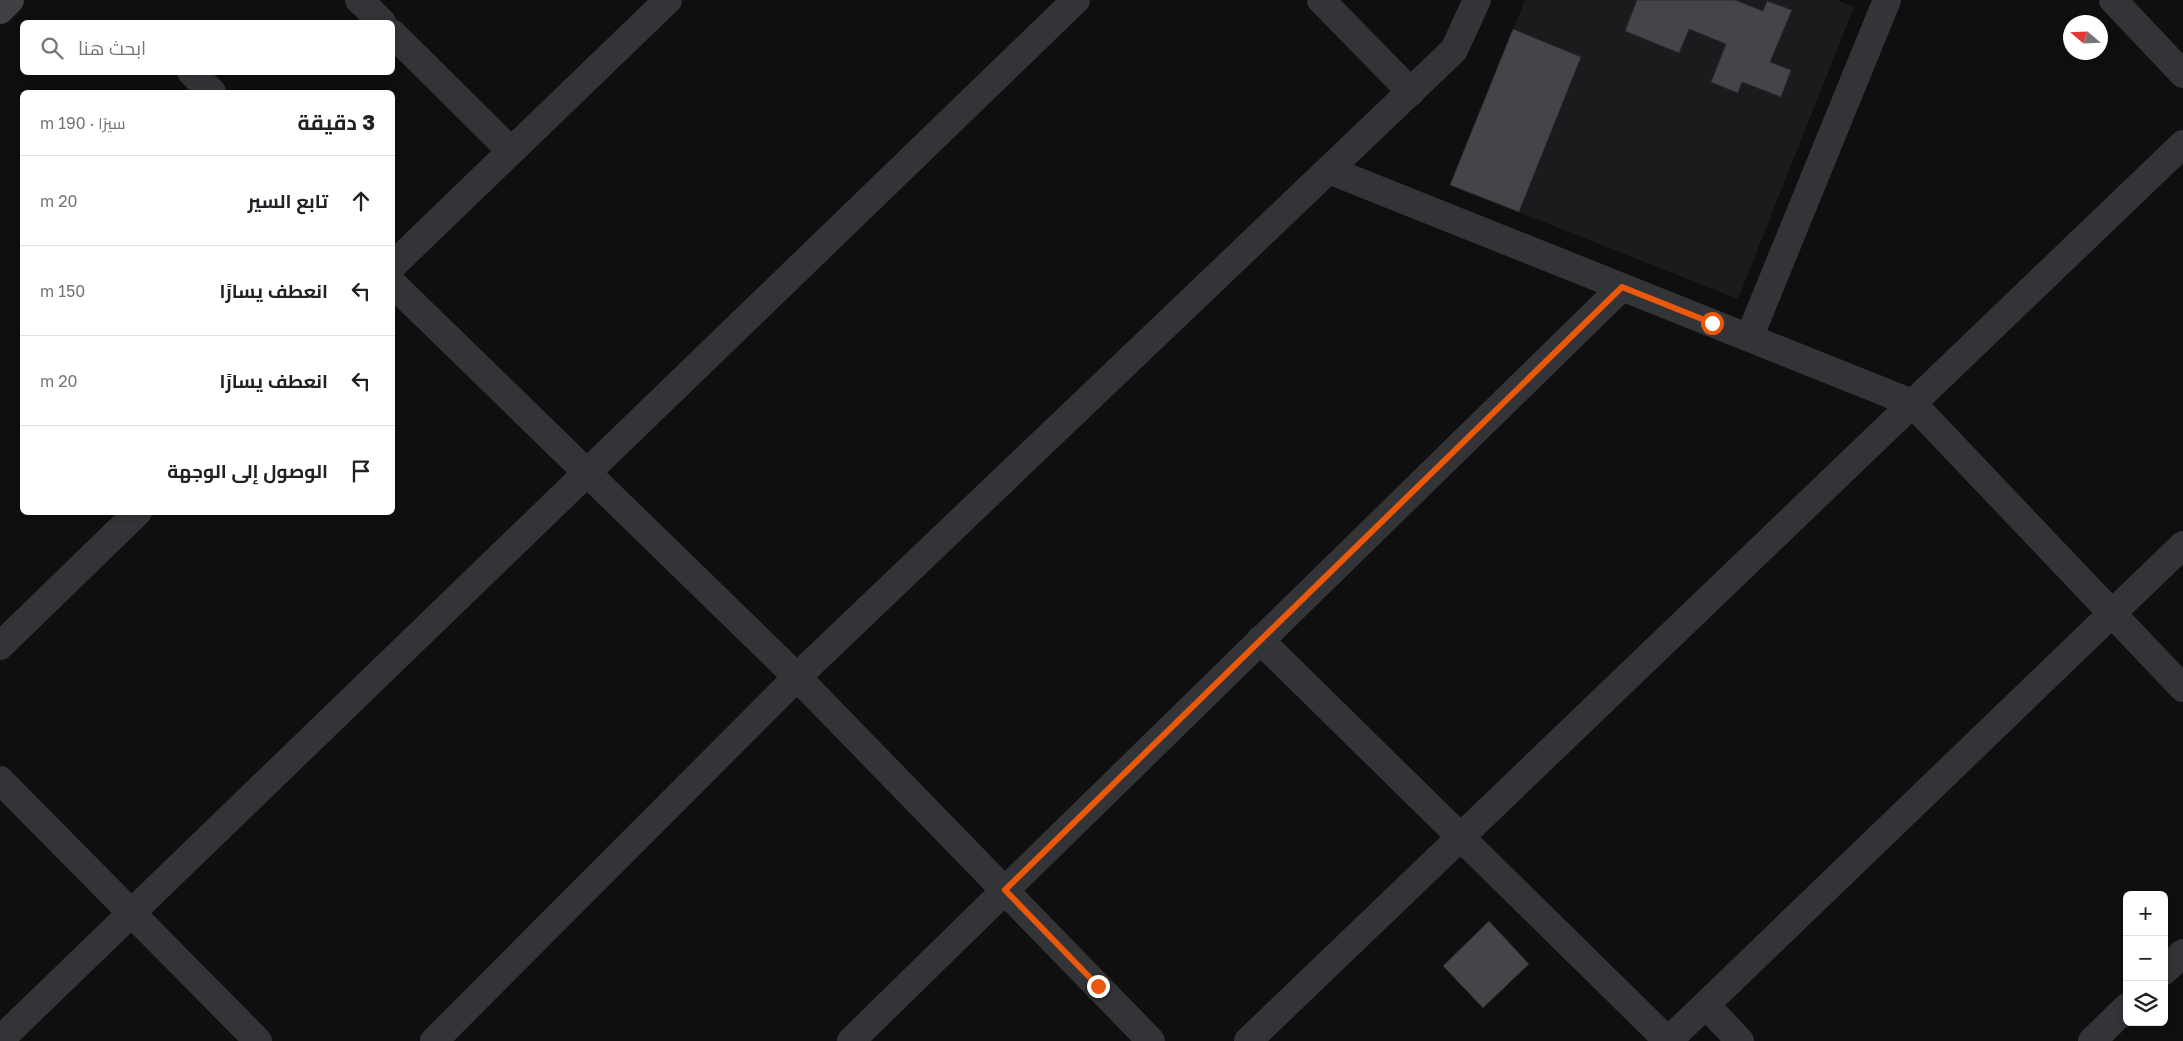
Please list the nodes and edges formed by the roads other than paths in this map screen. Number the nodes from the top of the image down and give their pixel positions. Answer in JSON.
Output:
{"nodes":[{"id":1,"x":10,"y":0,"type":"edge"},
{"id":2,"x":359,"y":0,"type":"edge"},
{"id":3,"x":668,"y":0,"type":"edge"},
{"id":4,"x":1076,"y":0,"type":"edge"},
{"id":5,"x":1321,"y":0,"type":"edge"},
{"id":6,"x":1476,"y":0,"type":"edge"},
{"id":7,"x":1887,"y":0,"type":"edge"},
{"id":8,"x":2126,"y":4,"type":"edge"},
{"id":9,"x":0,"y":10,"type":"edge"},
{"id":10,"x":380,"y":20,"type":"edge"},
{"id":11,"x":395,"y":36,"type":"edge"},
{"id":12,"x":2183,"y":74,"type":"edge"},
{"id":13,"x":194,"y":75,"type":"edge"},
{"id":14,"x":210,"y":90,"type":"edge"},
{"id":15,"x":1411,"y":92,"type":"junction"},
{"id":16,"x":2183,"y":144,"type":"edge"},
{"id":17,"x":511,"y":152,"type":"junction"},
{"id":18,"x":1329,"y":170,"type":"junction"},
{"id":19,"x":395,"y":266,"type":"edge"},
{"id":20,"x":395,"y":270,"type":"edge"},
{"id":21,"x":1622,"y":287,"type":"junction"},
{"id":22,"x":1749,"y":338,"type":"junction"},
{"id":23,"x":1912,"y":403,"type":"junction"},
{"id":24,"x":587,"y":472,"type":"junction"},
{"id":25,"x":135,"y":515,"type":"edge"},
{"id":26,"x":2183,"y":545,"type":"edge"},
{"id":27,"x":2112,"y":614,"type":"junction"},
{"id":28,"x":1260,"y":640,"type":"junction"},
{"id":29,"x":0,"y":646,"type":"edge"},
{"id":30,"x":798,"y":677,"type":"junction"},
{"id":31,"x":2183,"y":688,"type":"edge"},
{"id":32,"x":0,"y":780,"type":"edge"},
{"id":33,"x":1460,"y":838,"type":"junction"},
{"id":34,"x":1005,"y":890,"type":"junction"},
{"id":35,"x":132,"y":913,"type":"junction"},
{"id":36,"x":2183,"y":953,"type":"edge"},
{"id":37,"x":2168,"y":967,"type":"edge"},
{"id":38,"x":1706,"y":1005,"type":"junction"},
{"id":39,"x":2123,"y":1011,"type":"edge"},
{"id":40,"x":0,"y":1040,"type":"edge"},
{"id":41,"x":258,"y":1041,"type":"edge"},
{"id":42,"x":434,"y":1041,"type":"edge"},
{"id":43,"x":851,"y":1041,"type":"edge"},
{"id":44,"x":1151,"y":1041,"type":"edge"},
{"id":45,"x":1248,"y":1041,"type":"edge"},
{"id":46,"x":1668,"y":1041,"type":"edge"},
{"id":47,"x":1740,"y":1041,"type":"edge"},
{"id":48,"x":2092,"y":1041,"type":"edge"}],
"edges":[{"from":1,"to":9,"type":"main road"},
{"from":2,"to":10,"type":"street"},
{"from":3,"to":17,"type":"street"},
{"from":4,"to":24,"type":"street"},
{"from":5,"to":15,"type":"street"},
{"from":6,"to":15,"type":"street"},
{"from":7,"to":22,"type":"street"},
{"from":8,"to":12,"type":"street"},
{"from":11,"to":17,"type":"street"},
{"from":13,"to":14,"type":"street"},
{"from":15,"to":18,"type":"street"},
{"from":16,"to":23,"type":"street"},
{"from":17,"to":19,"type":"street"},
{"from":18,"to":21,"type":"street"},
{"from":18,"to":30,"type":"street"},
{"from":20,"to":24,"type":"street"},
{"from":21,"to":22,"type":"street"},
{"from":21,"to":28,"type":"street"},
{"from":22,"to":23,"type":"street"},
{"from":23,"to":27,"type":"street"},
{"from":23,"to":33,"type":"street"},
{"from":24,"to":30,"type":"street"},
{"from":24,"to":35,"type":"street"},
{"from":25,"to":29,"type":"street"},
{"from":26,"to":27,"type":"street"},
{"from":27,"to":31,"type":"street"},
{"from":27,"to":38,"type":"street"},
{"from":28,"to":33,"type":"street"},
{"from":28,"to":34,"type":"street"},
{"from":30,"to":34,"type":"street"},
{"from":30,"to":42,"type":"street"},
{"from":32,"to":35,"type":"street"},
{"from":33,"to":45,"type":"street"},
{"from":33,"to":46,"type":"street"},
{"from":34,"to":43,"type":"street"},
{"from":34,"to":44,"type":"street"},
{"from":35,"to":40,"type":"street"},
{"from":35,"to":41,"type":"street"},
{"from":36,"to":37,"type":"street"},
{"from":38,"to":46,"type":"street"},
{"from":38,"to":47,"type":"street"},
{"from":39,"to":48,"type":"street"}]}
